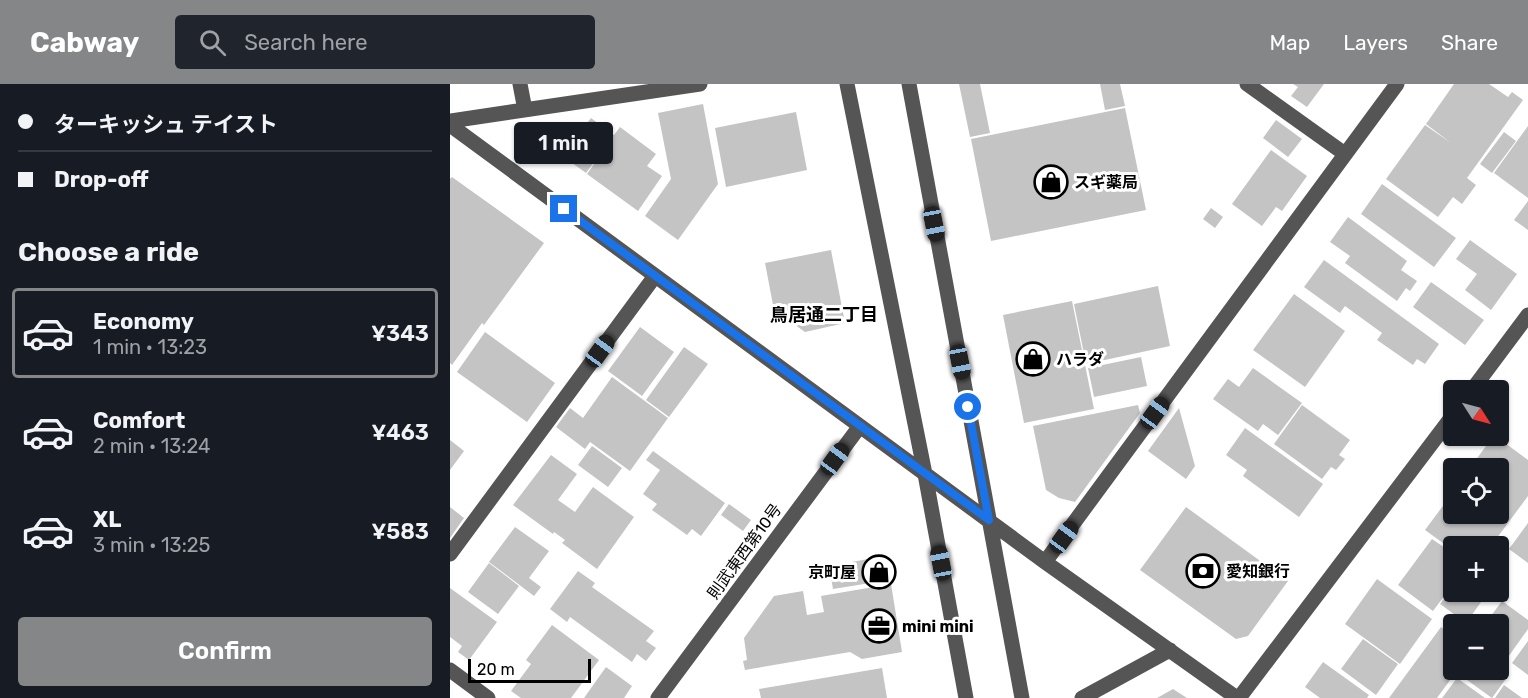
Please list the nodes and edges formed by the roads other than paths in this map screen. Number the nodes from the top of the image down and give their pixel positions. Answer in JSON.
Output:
{"nodes":[{"id":1,"x":520,"y":84,"type":"edge"},
{"id":2,"x":700,"y":84,"type":"edge"},
{"id":3,"x":848,"y":84,"type":"edge"},
{"id":4,"x":909,"y":84,"type":"edge"},
{"id":5,"x":1247,"y":84,"type":"edge"},
{"id":6,"x":1397,"y":84,"type":"edge"},
{"id":7,"x":525,"y":110,"type":"junction"},
{"id":8,"x":450,"y":123,"type":"edge"},
{"id":9,"x":1345,"y":154,"type":"junction"},
{"id":10,"x":656,"y":276,"type":"junction"},
{"id":11,"x":1528,"y":315,"type":"edge"},
{"id":12,"x":1479,"y":380,"type":"edge"},
{"id":13,"x":860,"y":426,"type":"junction"},
{"id":14,"x":1443,"y":428,"type":"edge"},
{"id":15,"x":925,"y":474,"type":"junction"},
{"id":16,"x":989,"y":520,"type":"junction"},
{"id":17,"x":450,"y":554,"type":"edge"},
{"id":18,"x":1045,"y":562,"type":"junction"},
{"id":19,"x":1170,"y":650,"type":"junction"},
{"id":20,"x":450,"y":670,"type":"edge"},
{"id":21,"x":488,"y":698,"type":"edge"},
{"id":22,"x":658,"y":698,"type":"edge"},
{"id":23,"x":966,"y":698,"type":"edge"},
{"id":24,"x":1022,"y":698,"type":"edge"},
{"id":25,"x":1082,"y":698,"type":"edge"},
{"id":26,"x":1238,"y":698,"type":"edge"}],
"edges":[{"from":1,"to":7,"type":"street"},
{"from":2,"to":7,"type":"street"},
{"from":3,"to":15,"type":"street"},
{"from":4,"to":16,"type":"street"},
{"from":5,"to":9,"type":"street"},
{"from":6,"to":9,"type":"street"},
{"from":7,"to":8,"type":"street"},
{"from":8,"to":10,"type":"street"},
{"from":9,"to":18,"type":"street"},
{"from":10,"to":13,"type":"street"},
{"from":10,"to":17,"type":"street"},
{"from":11,"to":12,"type":"street"},
{"from":13,"to":15,"type":"street"},
{"from":13,"to":22,"type":"street","name":"則武東西第10号"},
{"from":14,"to":26,"type":"street"},
{"from":15,"to":16,"type":"street"},
{"from":15,"to":23,"type":"street"},
{"from":16,"to":18,"type":"street"},
{"from":16,"to":24,"type":"street"},
{"from":18,"to":19,"type":"street"},
{"from":19,"to":25,"type":"street"},
{"from":19,"to":26,"type":"street"},
{"from":20,"to":21,"type":"street"}]}
